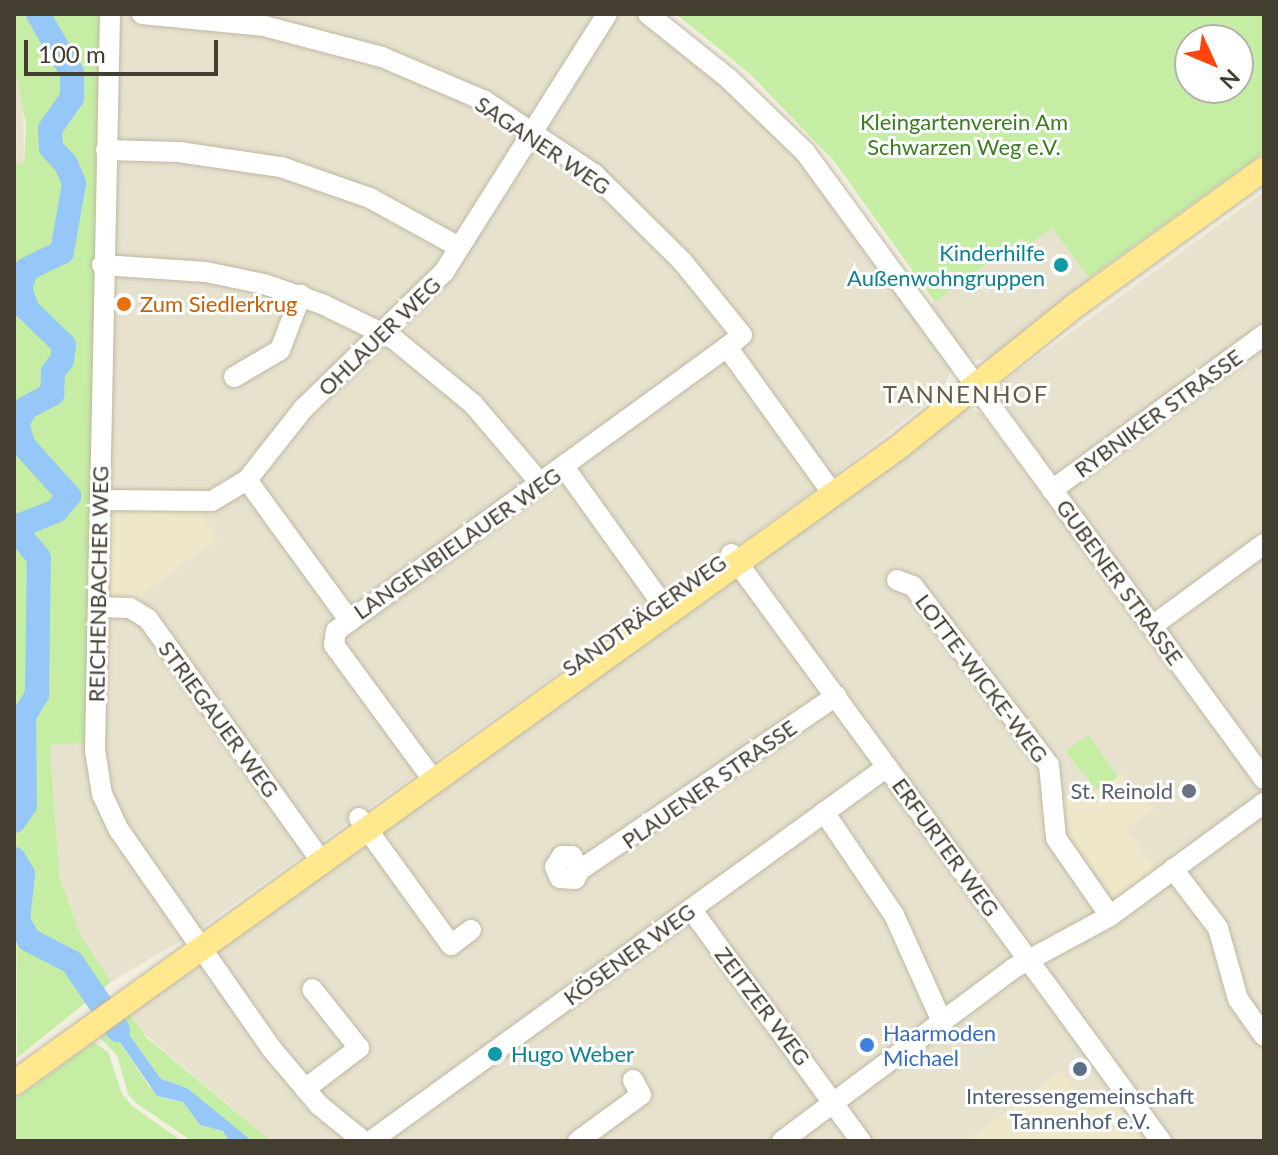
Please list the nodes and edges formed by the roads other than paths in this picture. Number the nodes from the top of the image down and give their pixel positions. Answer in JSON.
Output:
{"nodes":[{"id":1,"x":110,"y":14,"type":"edge"},
{"id":2,"x":142,"y":14,"type":"edge"},
{"id":3,"x":607,"y":14,"type":"edge"},
{"id":4,"x":648,"y":14,"type":"edge"},
{"id":5,"x":532,"y":131,"type":"junction"},
{"id":6,"x":106,"y":150,"type":"junction"},
{"id":7,"x":1264,"y":169,"type":"edge"},
{"id":8,"x":1264,"y":184,"type":"edge"},
{"id":9,"x":459,"y":247,"type":"junction"},
{"id":10,"x":102,"y":265,"type":"junction"},
{"id":11,"x":301,"y":295,"type":"junction"},
{"id":12,"x":1048,"y":331,"type":"junction"},
{"id":13,"x":381,"y":335,"type":"junction"},
{"id":14,"x":1264,"y":335,"type":"edge"},
{"id":15,"x":727,"y":347,"type":"junction"},
{"id":16,"x":234,"y":377,"type":"dead end"},
{"id":17,"x":974,"y":385,"type":"junction"},
{"id":18,"x":564,"y":467,"type":"junction"},
{"id":19,"x":247,"y":480,"type":"junction"},
{"id":20,"x":541,"y":484,"type":"junction"},
{"id":21,"x":830,"y":490,"type":"junction"},
{"id":22,"x":1052,"y":490,"type":"junction"},
{"id":23,"x":101,"y":500,"type":"junction"},
{"id":24,"x":1264,"y":544,"type":"edge"},
{"id":25,"x":734,"y":558,"type":"junction"},
{"id":26,"x":897,"y":580,"type":"dead end"},
{"id":27,"x":99,"y":607,"type":"junction"},
{"id":28,"x":666,"y":608,"type":"junction"},
{"id":29,"x":349,"y":620,"type":"junction"},
{"id":30,"x":1152,"y":626,"type":"junction"},
{"id":31,"x":836,"y":696,"type":"junction"},
{"id":32,"x":1260,"y":765,"type":"edge"},
{"id":33,"x":887,"y":767,"type":"junction"},
{"id":34,"x":430,"y":776,"type":"junction"},
{"id":35,"x":1264,"y":803,"type":"edge"},
{"id":36,"x":824,"y":812,"type":"junction"},
{"id":37,"x":364,"y":824,"type":"junction"},
{"id":38,"x":318,"y":856,"type":"junction"},
{"id":39,"x":1173,"y":869,"type":"junction"},
{"id":40,"x":580,"y":870,"type":"dead end"},
{"id":41,"x":691,"y":909,"type":"junction"},
{"id":42,"x":1110,"y":916,"type":"junction"},
{"id":43,"x":471,"y":930,"type":"dead end"},
{"id":44,"x":199,"y":942,"type":"junction"},
{"id":45,"x":1028,"y":959,"type":"junction"},
{"id":46,"x":312,"y":989,"type":"dead end"},
{"id":47,"x":91,"y":1021,"type":"junction"},
{"id":48,"x":942,"y":1022,"type":"junction"},
{"id":49,"x":1264,"y":1036,"type":"edge"},
{"id":50,"x":14,"y":1068,"type":"edge"},
{"id":51,"x":633,"y":1080,"type":"dead end"},
{"id":52,"x":14,"y":1083,"type":"edge"},
{"id":53,"x":305,"y":1089,"type":"junction"},
{"id":54,"x":835,"y":1103,"type":"junction"},
{"id":55,"x":363,"y":1141,"type":"edge"},
{"id":56,"x":371,"y":1141,"type":"edge"},
{"id":57,"x":578,"y":1141,"type":"edge"},
{"id":58,"x":782,"y":1141,"type":"edge"},
{"id":59,"x":861,"y":1141,"type":"edge"},
{"id":60,"x":1161,"y":1141,"type":"edge"}],
"edges":[{"from":1,"to":6,"type":"street","name":"REICHENBACHER WEG"},
{"from":2,"to":5,"type":"street","name":"SAGANER WEG"},
{"from":3,"to":5,"type":"street","name":"OHLAUER WEG"},
{"from":4,"to":17,"type":"street","name":"GUBENER STRASSE"},
{"from":5,"to":9,"type":"street","name":"OHLAUER WEG"},
{"from":5,"to":15,"type":"street","name":"SAGANER WEG"},
{"from":6,"to":9,"type":"street"},
{"from":6,"to":10,"type":"street","name":"REICHENBACHER WEG"},
{"from":7,"to":12,"type":"main road","name":"SANDTRÄGERWEG"},
{"from":8,"to":12,"type":"main road","name":"SANDTRÄGERWEG"},
{"from":9,"to":13,"type":"street","name":"OHLAUER WEG"},
{"from":10,"to":11,"type":"street"},
{"from":10,"to":23,"type":"street","name":"REICHENBACHER WEG"},
{"from":11,"to":13,"type":"street"},
{"from":11,"to":16,"type":"street"},
{"from":12,"to":17,"type":"main road","name":"SANDTRÄGERWEG"},
{"from":13,"to":19,"type":"street","name":"OHLAUER WEG"},
{"from":13,"to":20,"type":"street"},
{"from":14,"to":22,"type":"street","name":"RYBNIKER STRASSE"},
{"from":15,"to":18,"type":"street","name":"LANGENBIELAUER WEG"},
{"from":15,"to":21,"type":"street"},
{"from":17,"to":21,"type":"main road","name":"SANDTRÄGERWEG"},
{"from":17,"to":22,"type":"street","name":"GUBENER STRASSE"},
{"from":18,"to":20,"type":"street","name":"LANGENBIELAUER WEG"},
{"from":18,"to":28,"type":"street"},
{"from":19,"to":23,"type":"street","name":"OHLAUER WEG"},
{"from":19,"to":29,"type":"street"},
{"from":20,"to":29,"type":"street","name":"LANGENBIELAUER WEG"},
{"from":21,"to":25,"type":"main road","name":"SANDTRÄGERWEG"},
{"from":22,"to":30,"type":"street","name":"GUBENER STRASSE"},
{"from":23,"to":27,"type":"street","name":"REICHENBACHER WEG"},
{"from":24,"to":30,"type":"street"},
{"from":25,"to":28,"type":"main road","name":"SANDTRÄGERWEG"},
{"from":25,"to":31,"type":"street","name":"ERFURTER WEG"},
{"from":26,"to":42,"type":"street","name":"LOTTE-WICKE-WEG"},
{"from":27,"to":38,"type":"street","name":"STRIEGAUER WEG"},
{"from":27,"to":44,"type":"street","name":"REICHENBACHER WEG"},
{"from":28,"to":34,"type":"main road","name":"SANDTRÄGERWEG"},
{"from":29,"to":34,"type":"street","name":"LANGENBIELAUER WEG"},
{"from":30,"to":32,"type":"street","name":"GUBENER STRASSE"},
{"from":31,"to":33,"type":"street","name":"ERFURTER WEG"},
{"from":31,"to":40,"type":"street","name":"PLAUENER STRASSE"},
{"from":33,"to":36,"type":"street","name":"KÖSENER WEG"},
{"from":33,"to":45,"type":"street","name":"ERFURTER WEG"},
{"from":34,"to":37,"type":"main road","name":"SANDTRÄGERWEG"},
{"from":35,"to":39,"type":"street"},
{"from":36,"to":41,"type":"street","name":"KÖSENER WEG"},
{"from":36,"to":48,"type":"street"},
{"from":37,"to":38,"type":"main road","name":"SANDTRÄGERWEG"},
{"from":37,"to":43,"type":"street"},
{"from":38,"to":44,"type":"main road","name":"SANDTRÄGERWEG"},
{"from":39,"to":42,"type":"street"},
{"from":39,"to":49,"type":"street"},
{"from":41,"to":54,"type":"street","name":"ZEITZER WEG"},
{"from":41,"to":56,"type":"street","name":"KÖSENER WEG"},
{"from":42,"to":45,"type":"street"},
{"from":44,"to":47,"type":"main road","name":"SANDTRÄGERWEG"},
{"from":44,"to":53,"type":"street","name":"REICHENBACHER WEG"},
{"from":45,"to":48,"type":"street"},
{"from":45,"to":60,"type":"street","name":"ERFURTER WEG"},
{"from":46,"to":53,"type":"street"},
{"from":47,"to":50,"type":"main road","name":"SANDTRÄGERWEG"},
{"from":47,"to":52,"type":"main road","name":"SANDTRÄGERWEG"},
{"from":48,"to":54,"type":"street"},
{"from":51,"to":57,"type":"street"},
{"from":53,"to":55,"type":"street","name":"REICHENBACHER WEG"},
{"from":54,"to":58,"type":"street"},
{"from":54,"to":59,"type":"street","name":"ZEITZER WEG"}]}
